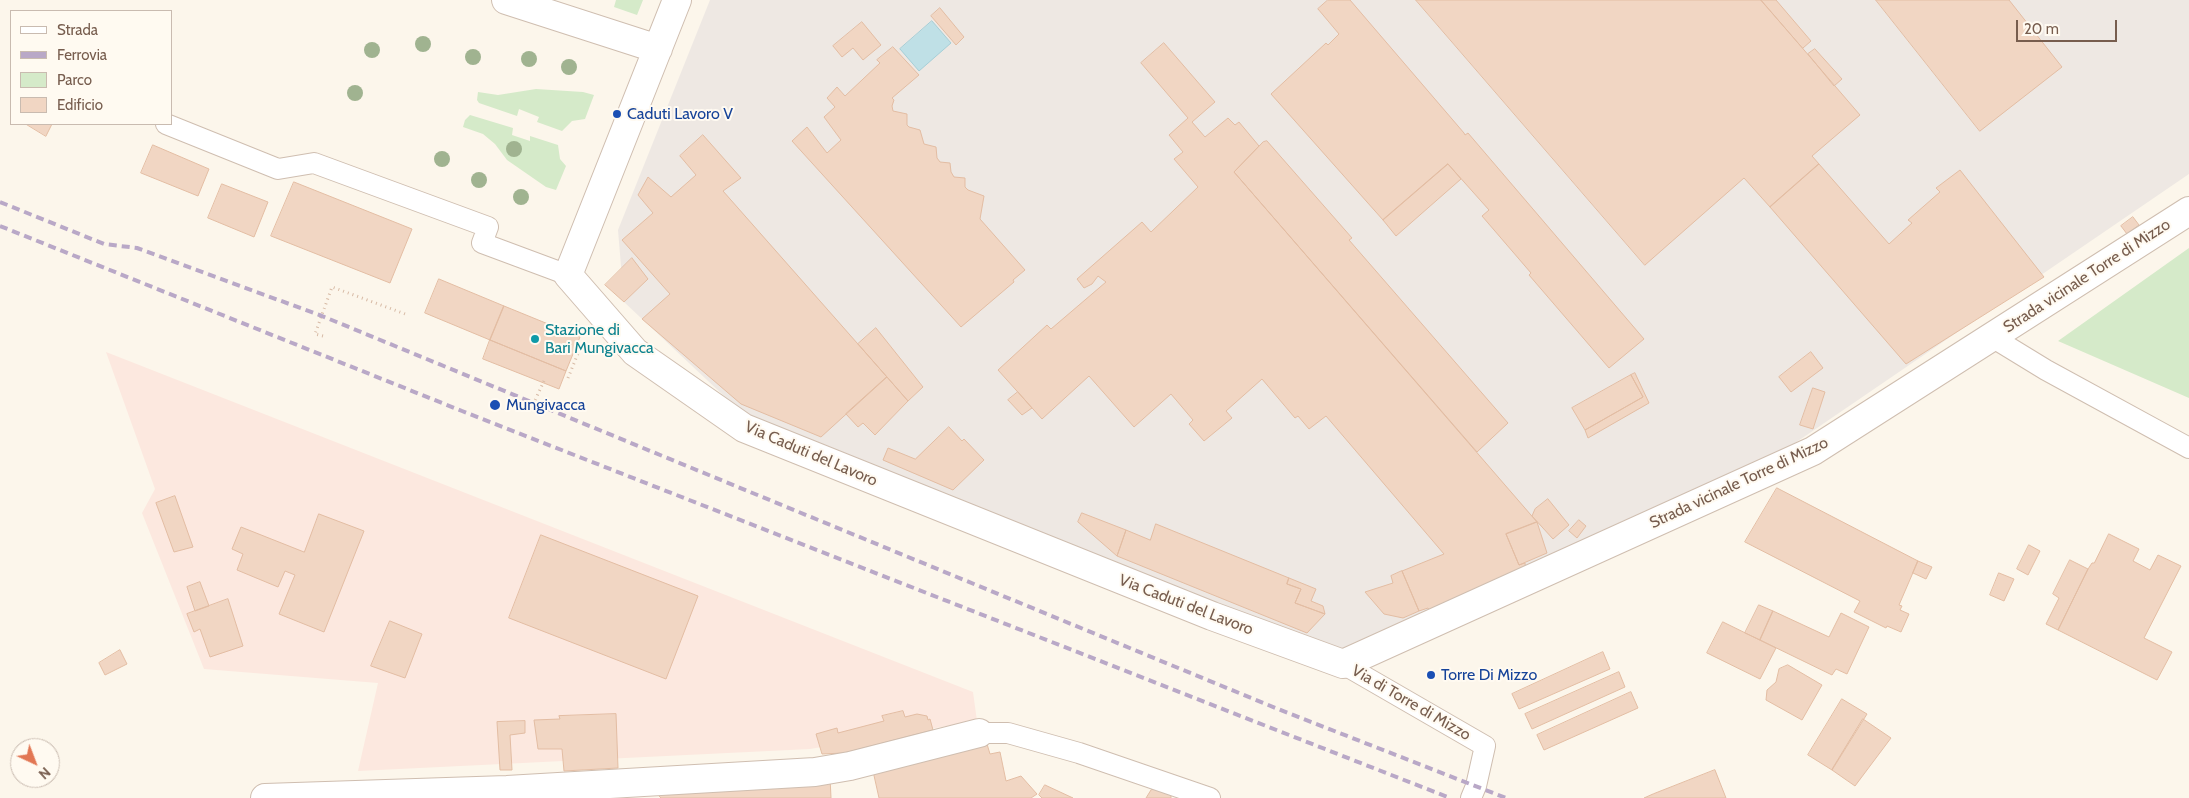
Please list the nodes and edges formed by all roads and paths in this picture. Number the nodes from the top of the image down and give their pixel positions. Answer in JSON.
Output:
{"nodes":[{"id":1,"x":506,"y":0,"type":"edge"},
{"id":2,"x":677,"y":0,"type":"edge"},
{"id":3,"x":658,"y":49,"type":"junction"},
{"id":4,"x":169,"y":125,"type":"edge"},
{"id":5,"x":2189,"y":211,"type":"edge"},
{"id":6,"x":568,"y":275,"type":"junction"},
{"id":7,"x":408,"y":315,"type":"dead end"},
{"id":8,"x":323,"y":336,"type":"dead end"},
{"id":9,"x":1992,"y":337,"type":"junction"},
{"id":10,"x":544,"y":381,"type":"dead end"},
{"id":11,"x":531,"y":409,"type":"dead end"},
{"id":12,"x":2189,"y":448,"type":"edge"},
{"id":13,"x":1343,"y":664,"type":"junction"},
{"id":14,"x":979,"y":733,"type":"joint"},
{"id":15,"x":265,"y":798,"type":"edge"},
{"id":16,"x":1210,"y":798,"type":"edge"},
{"id":17,"x":1471,"y":798,"type":"edge"}],
"edges":[{"from":1,"to":3,"type":"street"},
{"from":2,"to":3,"type":"street"},
{"from":3,"to":6,"type":"street"},
{"from":4,"to":6,"type":"lane"},
{"from":5,"to":9,"type":"street","name":"Strada vicinale Torre di Mizzo"},
{"from":6,"to":13,"type":"street","name":"Via Caduti del Lavoro"},
{"from":7,"to":8,"type":"path"},
{"from":9,"to":12,"type":"lane"},
{"from":9,"to":13,"type":"street","name":"Strada vicinale Torre di Mizzo"},
{"from":10,"to":11,"type":"path"},
{"from":13,"to":17,"type":"lane","name":"Via di Torre di Mizzo"},
{"from":14,"to":15,"type":"street"},
{"from":14,"to":16,"type":"lane"}]}
